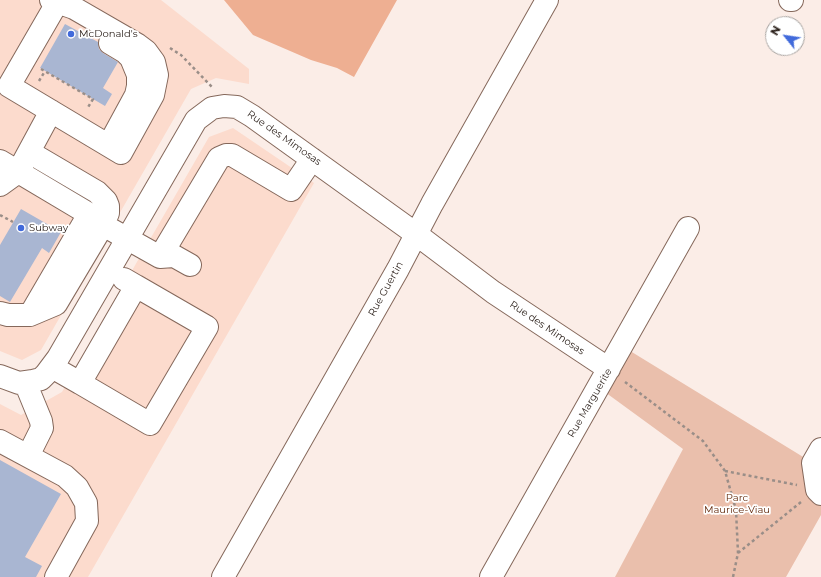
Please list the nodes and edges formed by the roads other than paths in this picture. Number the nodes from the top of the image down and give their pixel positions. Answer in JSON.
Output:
{"nodes":[{"id":1,"x":547,"y":0,"type":"edge"},
{"id":2,"x":54,"y":2,"type":"edge"},
{"id":3,"x":51,"y":111,"type":"junction"},
{"id":4,"x":102,"y":142,"type":"junction"},
{"id":5,"x":29,"y":152,"type":"junction"},
{"id":6,"x":312,"y":159,"type":"junction"},
{"id":7,"x":9,"y":167,"type":"edge"},
{"id":8,"x":0,"y":185,"type":"edge"},
{"id":9,"x":96,"y":220,"type":"junction"},
{"id":10,"x":688,"y":228,"type":"dead end"},
{"id":11,"x":416,"y":234,"type":"junction"},
{"id":12,"x":127,"y":239,"type":"junction"},
{"id":13,"x":160,"y":257,"type":"junction"},
{"id":14,"x":190,"y":265,"type":"dead end"},
{"id":15,"x":109,"y":271,"type":"junction"},
{"id":16,"x":136,"y":286,"type":"junction"},
{"id":17,"x":0,"y":313,"type":"edge"},
{"id":18,"x":52,"y":367,"type":"junction"},
{"id":19,"x":609,"y":369,"type":"junction"},
{"id":20,"x":0,"y":376,"type":"edge"},
{"id":21,"x":25,"y":382,"type":"junction"},
{"id":22,"x":80,"y":383,"type":"junction"},
{"id":23,"x":0,"y":441,"type":"edge"},
{"id":24,"x":821,"y":449,"type":"edge"},
{"id":25,"x":28,"y":456,"type":"junction"},
{"id":26,"x":819,"y":492,"type":"edge"},
{"id":27,"x":56,"y":577,"type":"edge"},
{"id":28,"x":223,"y":577,"type":"edge"},
{"id":29,"x":491,"y":577,"type":"edge"}],
"edges":[{"from":1,"to":11,"type":"street","name":"Rue Guertin"},
{"from":2,"to":3,"type":"street"},
{"from":2,"to":4,"type":"street"},
{"from":2,"to":4,"type":"street"},
{"from":3,"to":4,"type":"street"},
{"from":3,"to":5,"type":"street"},
{"from":5,"to":7,"type":"street"},
{"from":5,"to":9,"type":"street"},
{"from":6,"to":11,"type":"street","name":"Rue des Mimosas"},
{"from":6,"to":12,"type":"street","name":"Rue des Mimosas"},
{"from":6,"to":13,"type":"street"},
{"from":7,"to":8,"type":"street"},
{"from":7,"to":9,"type":"street"},
{"from":9,"to":12,"type":"street"},
{"from":9,"to":17,"type":"street"},
{"from":10,"to":19,"type":"street","name":"Rue Marguerite"},
{"from":11,"to":19,"type":"street","name":"Rue des Mimosas"},
{"from":11,"to":28,"type":"street","name":"Rue Guertin"},
{"from":12,"to":13,"type":"street"},
{"from":12,"to":15,"type":"street","name":"Rue des Mimosas"},
{"from":13,"to":14,"type":"street"},
{"from":15,"to":16,"type":"street"},
{"from":15,"to":18,"type":"street","name":"Rue des Mimosas"},
{"from":16,"to":22,"type":"street"},
{"from":16,"to":22,"type":"street"},
{"from":18,"to":21,"type":"street","name":"Rue des Mimosas"},
{"from":18,"to":22,"type":"street"},
{"from":19,"to":29,"type":"street","name":"Rue Marguerite"},
{"from":20,"to":21,"type":"street"},
{"from":21,"to":25,"type":"street"},
{"from":23,"to":25,"type":"street"},
{"from":24,"to":26,"type":"street"},
{"from":25,"to":27,"type":"street"}]}
